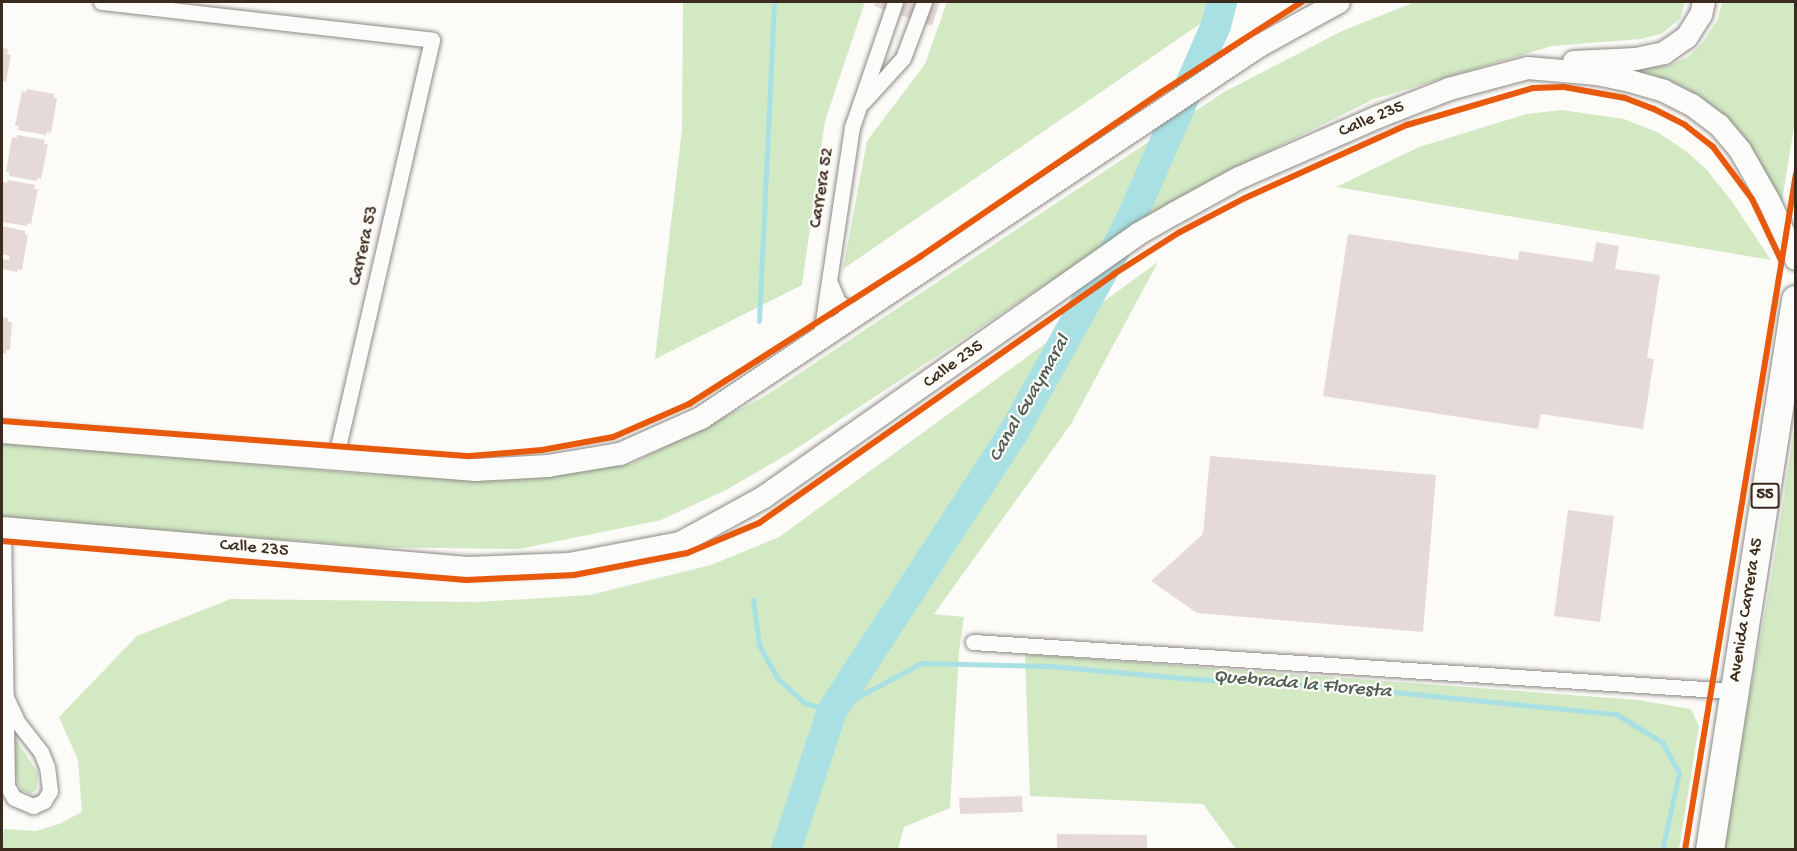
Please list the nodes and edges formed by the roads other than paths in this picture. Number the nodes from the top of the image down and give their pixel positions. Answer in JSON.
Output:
{"nodes":[{"id":1,"x":101,"y":2,"type":"edge"},
{"id":2,"x":895,"y":2,"type":"edge"},
{"id":3,"x":924,"y":2,"type":"edge"},
{"id":4,"x":1339,"y":2,"type":"edge"},
{"id":5,"x":1704,"y":2,"type":"edge"},
{"id":6,"x":879,"y":50,"type":"junction"},
{"id":7,"x":903,"y":58,"type":"junction"},
{"id":8,"x":1528,"y":68,"type":"junction"},
{"id":9,"x":859,"y":107,"type":"junction"},
{"id":10,"x":1796,"y":259,"type":"edge"},
{"id":11,"x":830,"y":276,"type":"junction"},
{"id":12,"x":1796,"y":300,"type":"edge"},
{"id":13,"x":862,"y":313,"type":"junction"},
{"id":14,"x":820,"y":341,"type":"junction"},
{"id":15,"x":2,"y":432,"type":"edge"},
{"id":16,"x":335,"y":460,"type":"junction"},
{"id":17,"x":2,"y":528,"type":"edge"},
{"id":18,"x":973,"y":642,"type":"dead end"},
{"id":19,"x":1734,"y":691,"type":"junction"},
{"id":20,"x":6,"y":697,"type":"junction"},
{"id":21,"x":1710,"y":849,"type":"edge"}],
"edges":[{"from":1,"to":16,"type":"street","name":"Carrera 53"},
{"from":2,"to":6,"type":"street","name":"Carrera 52"},
{"from":3,"to":7,"type":"street","name":"Carrera 52"},
{"from":4,"to":13,"type":"main road"},
{"from":5,"to":8,"type":"main road"},
{"from":6,"to":7,"type":"street"},
{"from":6,"to":9,"type":"street","name":"Carrera 52"},
{"from":7,"to":9,"type":"street","name":"Carrera 52"},
{"from":8,"to":10,"type":"main road","name":"Calle 235"},
{"from":8,"to":17,"type":"main road","name":"Calle 235"},
{"from":9,"to":11,"type":"street","name":"Carrera 52"},
{"from":11,"to":13,"type":"street","name":"Carrera 52"},
{"from":11,"to":14,"type":"street","name":"Carrera 52"},
{"from":12,"to":19,"type":"highway","name":"Avenida Carrera 45","number":"55"},
{"from":13,"to":14,"type":"main road"},
{"from":14,"to":16,"type":"main road"},
{"from":15,"to":16,"type":"main road"},
{"from":17,"to":20,"type":"street"},
{"from":18,"to":19,"type":"street"},
{"from":19,"to":21,"type":"highway","name":"Avenida Carrera 45","number":"55"},
{"from":20,"to":20,"type":"street"}]}
